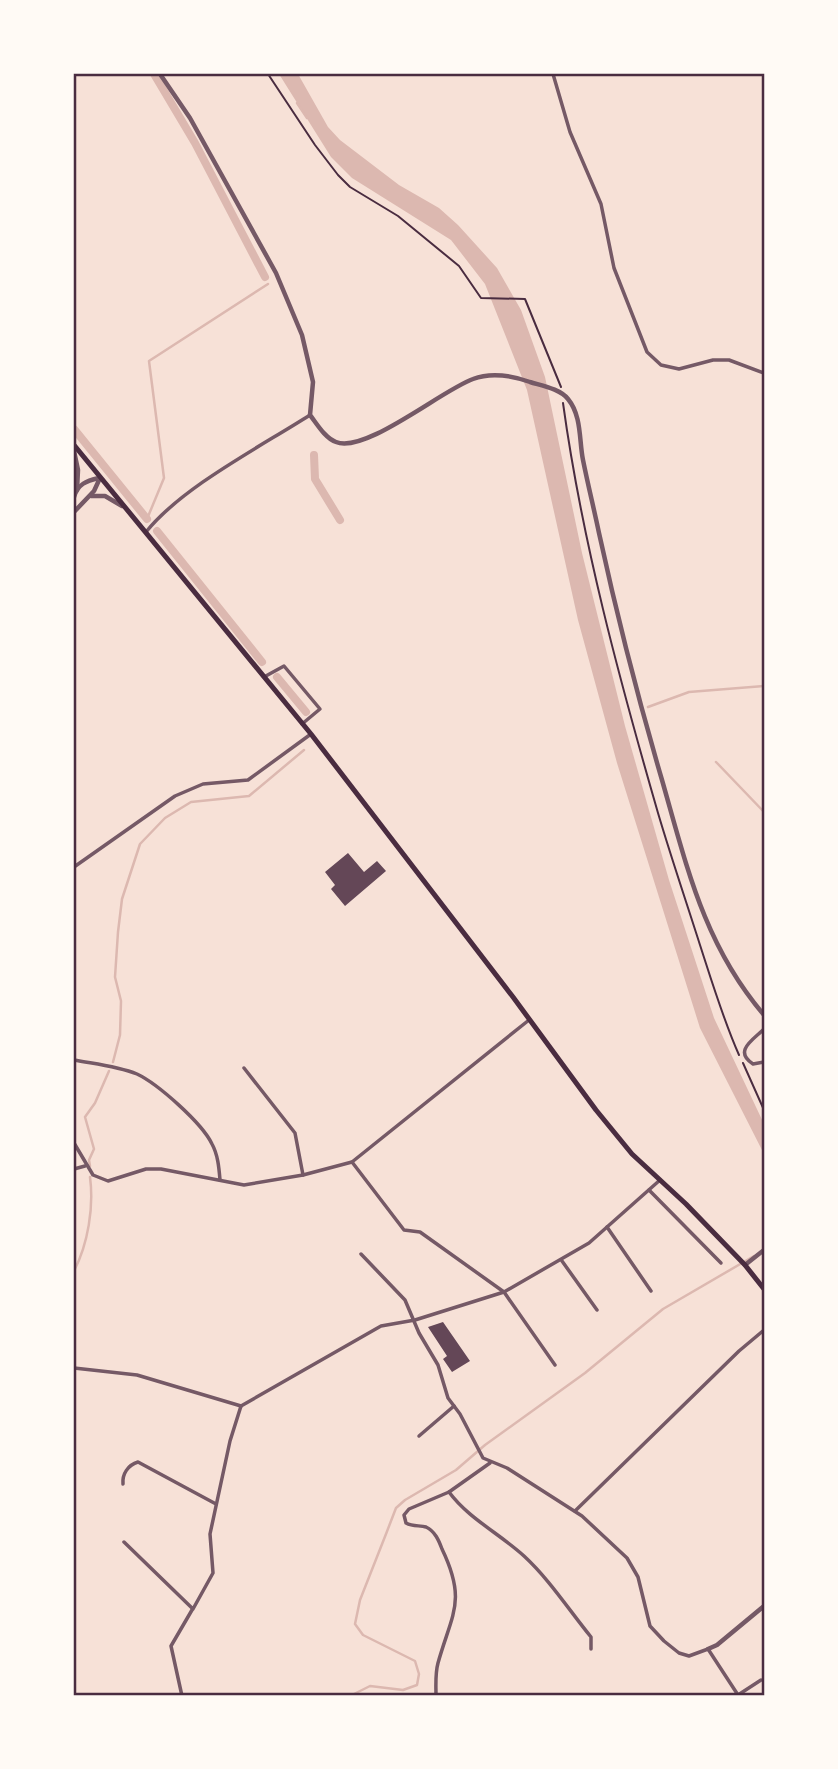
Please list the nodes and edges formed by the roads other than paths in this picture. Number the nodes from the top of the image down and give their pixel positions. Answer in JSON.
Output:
{"nodes":[{"id":1,"x":160,"y":74,"type":"edge"},
{"id":2,"x":552,"y":74,"type":"edge"},
{"id":3,"x":765,"y":373,"type":"edge"},
{"id":4,"x":310,"y":415,"type":"junction"},
{"id":5,"x":74,"y":445,"type":"edge"},
{"id":6,"x":74,"y":451,"type":"edge"},
{"id":7,"x":100,"y":478,"type":"junction"},
{"id":8,"x":77,"y":490,"type":"junction"},
{"id":9,"x":90,"y":496,"type":"junction"},
{"id":10,"x":74,"y":497,"type":"edge"},
{"id":11,"x":123,"y":507,"type":"junction"},
{"id":12,"x":74,"y":512,"type":"edge"},
{"id":13,"x":145,"y":534,"type":"junction"},
{"id":14,"x":263,"y":678,"type":"junction"},
{"id":15,"x":302,"y":724,"type":"junction"},
{"id":16,"x":311,"y":734,"type":"junction"},
{"id":17,"x":74,"y":867,"type":"edge"},
{"id":18,"x":765,"y":1015,"type":"edge"},
{"id":19,"x":529,"y":1020,"type":"junction"},
{"id":20,"x":765,"y":1029,"type":"edge"},
{"id":21,"x":74,"y":1060,"type":"edge"},
{"id":22,"x":765,"y":1062,"type":"edge"},
{"id":23,"x":244,"y":1068,"type":"dead end"},
{"id":24,"x":74,"y":1143,"type":"edge"},
{"id":25,"x":352,"y":1162,"type":"junction"},
{"id":26,"x":86,"y":1166,"type":"junction"},
{"id":27,"x":74,"y":1169,"type":"edge"},
{"id":28,"x":303,"y":1175,"type":"junction"},
{"id":29,"x":220,"y":1180,"type":"junction"},
{"id":30,"x":660,"y":1180,"type":"junction"},
{"id":31,"x":649,"y":1190,"type":"junction"},
{"id":32,"x":607,"y":1227,"type":"junction"},
{"id":33,"x":765,"y":1250,"type":"edge"},
{"id":34,"x":361,"y":1254,"type":"dead end"},
{"id":35,"x":561,"y":1260,"type":"junction"},
{"id":36,"x":721,"y":1263,"type":"dead end"},
{"id":37,"x":745,"y":1265,"type":"junction"},
{"id":38,"x":765,"y":1289,"type":"edge"},
{"id":39,"x":651,"y":1291,"type":"dead end"},
{"id":40,"x":504,"y":1292,"type":"junction"},
{"id":41,"x":597,"y":1310,"type":"dead end"},
{"id":42,"x":415,"y":1320,"type":"junction"},
{"id":43,"x":765,"y":1329,"type":"edge"},
{"id":44,"x":555,"y":1365,"type":"dead end"},
{"id":45,"x":74,"y":1368,"type":"edge"},
{"id":46,"x":241,"y":1406,"type":"junction"},
{"id":47,"x":454,"y":1406,"type":"junction"},
{"id":48,"x":419,"y":1436,"type":"dead end"},
{"id":49,"x":490,"y":1463,"type":"junction"},
{"id":50,"x":123,"y":1484,"type":"dead end"},
{"id":51,"x":449,"y":1492,"type":"junction"},
{"id":52,"x":216,"y":1504,"type":"junction"},
{"id":53,"x":575,"y":1511,"type":"junction"},
{"id":54,"x":124,"y":1542,"type":"dead end"},
{"id":55,"x":765,"y":1606,"type":"edge"},
{"id":56,"x":193,"y":1609,"type":"junction"},
{"id":57,"x":709,"y":1649,"type":"junction"},
{"id":58,"x":591,"y":1650,"type":"dead end"},
{"id":59,"x":761,"y":1680,"type":"dead end"},
{"id":60,"x":182,"y":1696,"type":"edge"},
{"id":61,"x":436,"y":1696,"type":"edge"}],
"edges":[{"from":1,"to":4,"type":"street"},
{"from":2,"to":3,"type":"street"},
{"from":4,"to":13,"type":"street"},
{"from":4,"to":18,"type":"street"},
{"from":5,"to":7,"type":"main road"},
{"from":6,"to":8,"type":"street"},
{"from":7,"to":8,"type":"street"},
{"from":7,"to":9,"type":"street"},
{"from":7,"to":11,"type":"main road"},
{"from":8,"to":10,"type":"street"},
{"from":9,"to":11,"type":"street"},
{"from":9,"to":12,"type":"street"},
{"from":11,"to":13,"type":"main road"},
{"from":13,"to":14,"type":"main road"},
{"from":14,"to":15,"type":"main road"},
{"from":14,"to":15,"type":"street"},
{"from":15,"to":16,"type":"main road"},
{"from":16,"to":17,"type":"street"},
{"from":16,"to":19,"type":"main road"},
{"from":19,"to":25,"type":"street"},
{"from":19,"to":30,"type":"main road"},
{"from":20,"to":22,"type":"street"},
{"from":21,"to":29,"type":"street"},
{"from":23,"to":28,"type":"street"},
{"from":24,"to":26,"type":"street"},
{"from":25,"to":28,"type":"street"},
{"from":25,"to":40,"type":"street"},
{"from":26,"to":27,"type":"street"},
{"from":26,"to":29,"type":"street"},
{"from":28,"to":29,"type":"street"},
{"from":30,"to":31,"type":"street"},
{"from":30,"to":37,"type":"main road"},
{"from":31,"to":32,"type":"street"},
{"from":31,"to":36,"type":"street"},
{"from":32,"to":35,"type":"street"},
{"from":32,"to":39,"type":"street"},
{"from":33,"to":37,"type":"street"},
{"from":34,"to":42,"type":"street"},
{"from":35,"to":40,"type":"street"},
{"from":35,"to":41,"type":"street"},
{"from":37,"to":38,"type":"main road"},
{"from":40,"to":42,"type":"street"},
{"from":40,"to":44,"type":"street"},
{"from":42,"to":46,"type":"street"},
{"from":42,"to":47,"type":"street"},
{"from":43,"to":53,"type":"street"},
{"from":45,"to":46,"type":"street"},
{"from":46,"to":52,"type":"street"},
{"from":47,"to":48,"type":"street"},
{"from":47,"to":49,"type":"street"},
{"from":49,"to":51,"type":"street"},
{"from":49,"to":53,"type":"street"},
{"from":50,"to":52,"type":"street"},
{"from":51,"to":58,"type":"street"},
{"from":51,"to":61,"type":"street"},
{"from":52,"to":56,"type":"street"},
{"from":53,"to":57,"type":"street"},
{"from":54,"to":56,"type":"street"},
{"from":55,"to":57,"type":"street"},
{"from":56,"to":60,"type":"street"},
{"from":57,"to":59,"type":"street"}]}
